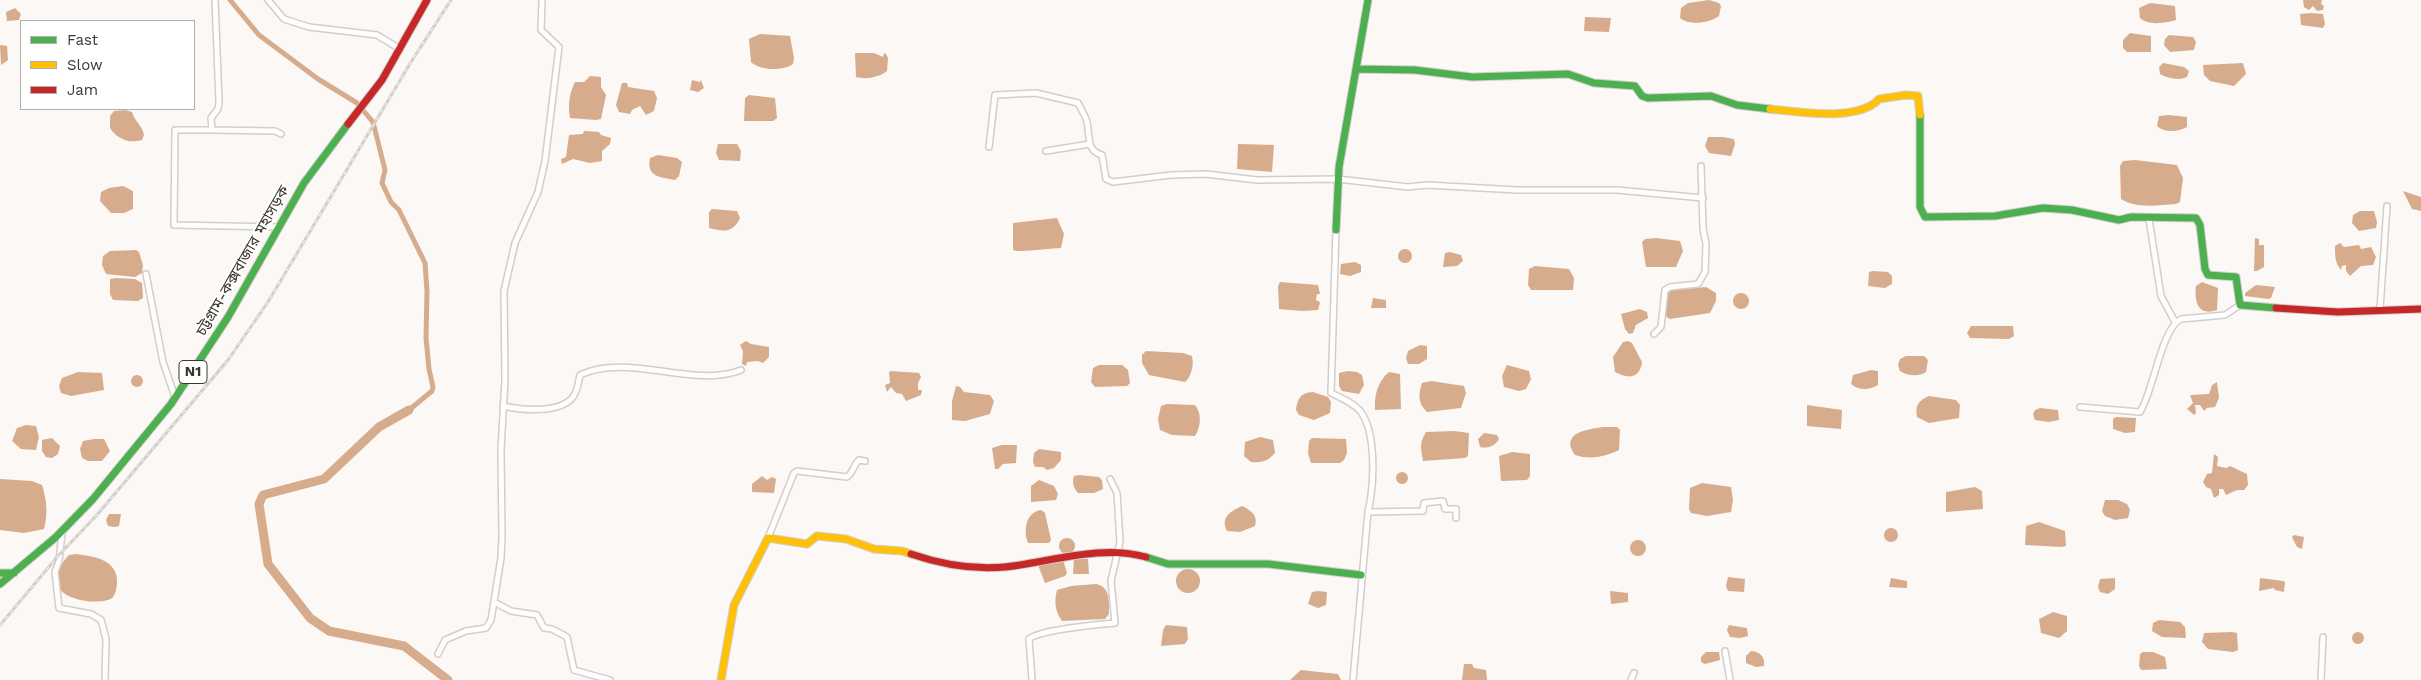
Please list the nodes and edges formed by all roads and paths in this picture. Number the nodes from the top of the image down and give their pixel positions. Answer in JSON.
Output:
{"nodes":[{"id":1,"x":215,"y":0,"type":"edge"},
{"id":2,"x":268,"y":0,"type":"edge"},
{"id":3,"x":427,"y":0,"type":"edge"},
{"id":4,"x":542,"y":0,"type":"edge"},
{"id":5,"x":1368,"y":0,"type":"edge"},
{"id":6,"x":400,"y":49,"type":"junction"},
{"id":7,"x":1356,"y":69,"type":"junction"},
{"id":8,"x":212,"y":130,"type":"junction"},
{"id":9,"x":281,"y":134,"type":"dead end"},
{"id":10,"x":1090,"y":144,"type":"junction"},
{"id":11,"x":989,"y":147,"type":"dead end"},
{"id":12,"x":1046,"y":151,"type":"dead end"},
{"id":13,"x":1701,"y":166,"type":"dead end"},
{"id":14,"x":1338,"y":179,"type":"junction"},
{"id":15,"x":1703,"y":198,"type":"junction"},
{"id":16,"x":2387,"y":206,"type":"dead end"},
{"id":17,"x":2149,"y":219,"type":"junction"},
{"id":18,"x":278,"y":227,"type":"junction"},
{"id":19,"x":1336,"y":230,"type":"joint"},
{"id":20,"x":146,"y":274,"type":"dead end"},
{"id":21,"x":2240,"y":305,"type":"junction"},
{"id":22,"x":2380,"y":309,"type":"junction"},
{"id":23,"x":2421,"y":310,"type":"edge"},
{"id":24,"x":2175,"y":322,"type":"junction"},
{"id":25,"x":1654,"y":334,"type":"dead end"},
{"id":26,"x":741,"y":370,"type":"dead end"},
{"id":27,"x":175,"y":397,"type":"junction"},
{"id":28,"x":503,"y":406,"type":"junction"},
{"id":29,"x":2080,"y":407,"type":"dead end"},
{"id":30,"x":865,"y":461,"type":"dead end"},
{"id":31,"x":1110,"y":479,"type":"dead end"},
{"id":32,"x":1368,"y":512,"type":"junction"},
{"id":33,"x":1456,"y":518,"type":"dead end"},
{"id":34,"x":62,"y":531,"type":"junction"},
{"id":35,"x":768,"y":538,"type":"junction"},
{"id":36,"x":1118,"y":553,"type":"junction"},
{"id":37,"x":0,"y":573,"type":"edge"},
{"id":38,"x":14,"y":573,"type":"junction"},
{"id":39,"x":1361,"y":575,"type":"junction"},
{"id":40,"x":0,"y":584,"type":"edge"},
{"id":41,"x":494,"y":602,"type":"junction"},
{"id":42,"x":2323,"y":637,"type":"dead end"},
{"id":43,"x":1725,"y":651,"type":"dead end"},
{"id":44,"x":438,"y":654,"type":"dead end"},
{"id":45,"x":1634,"y":673,"type":"dead end"},
{"id":46,"x":104,"y":680,"type":"edge"},
{"id":47,"x":610,"y":680,"type":"edge"},
{"id":48,"x":721,"y":680,"type":"edge"},
{"id":49,"x":1032,"y":680,"type":"edge"},
{"id":50,"x":1353,"y":680,"type":"edge"},
{"id":51,"x":1631,"y":680,"type":"edge"},
{"id":52,"x":1730,"y":680,"type":"edge"},
{"id":53,"x":2321,"y":680,"type":"edge"}],
"edges":[{"from":1,"to":8,"type":"street"},
{"from":2,"to":6,"type":"street"},
{"from":3,"to":6,"type":"main road","name":"চট্টগ্রাম-কক্সবাজার মহাসড়ক","number":"N1"},
{"from":4,"to":28,"type":"street"},
{"from":5,"to":7,"type":"main road"},
{"from":6,"to":18,"type":"main road","name":"চট্টগ্রাম-কক্সবাজার মহাসড়ক","number":"N1"},
{"from":7,"to":14,"type":"main road"},
{"from":7,"to":17,"type":"main road"},
{"from":8,"to":9,"type":"street"},
{"from":8,"to":18,"type":"street"},
{"from":10,"to":11,"type":"street"},
{"from":10,"to":12,"type":"street"},
{"from":10,"to":14,"type":"street"},
{"from":13,"to":15,"type":"street"},
{"from":14,"to":15,"type":"street"},
{"from":14,"to":19,"type":"main road"},
{"from":15,"to":25,"type":"street"},
{"from":16,"to":22,"type":"street"},
{"from":17,"to":21,"type":"main road"},
{"from":17,"to":24,"type":"street"},
{"from":18,"to":27,"type":"main road","name":"চট্টগ্রাম-কক্সবাজার মহাসড়ক","number":"N1"},
{"from":19,"to":32,"type":"street"},
{"from":20,"to":27,"type":"street"},
{"from":21,"to":22,"type":"main road"},
{"from":21,"to":24,"type":"street"},
{"from":22,"to":23,"type":"main road"},
{"from":24,"to":29,"type":"street"},
{"from":26,"to":28,"type":"street"},
{"from":27,"to":34,"type":"main road","name":"চট্টগ্রাম-কক্সবাজার মহাসড়ক","number":"N1"},
{"from":28,"to":41,"type":"street"},
{"from":30,"to":35,"type":"street"},
{"from":31,"to":36,"type":"street"},
{"from":32,"to":33,"type":"street"},
{"from":32,"to":39,"type":"street"},
{"from":34,"to":38,"type":"main road","name":"চট্টগ্রাম-কক্সবাজার মহাসড়ক","number":"N1"},
{"from":34,"to":46,"type":"street"},
{"from":35,"to":36,"type":"main road"},
{"from":35,"to":48,"type":"main road"},
{"from":36,"to":39,"type":"main road"},
{"from":36,"to":49,"type":"street"},
{"from":37,"to":38,"type":"main road"},
{"from":38,"to":40,"type":"main road","name":"চট্টগ্রাম-কক্সবাজার মহাসড়ক","number":"N1"},
{"from":39,"to":50,"type":"street"},
{"from":41,"to":44,"type":"street"},
{"from":41,"to":47,"type":"street"},
{"from":42,"to":53,"type":"street"},
{"from":43,"to":52,"type":"street"},
{"from":45,"to":51,"type":"street"}]}
